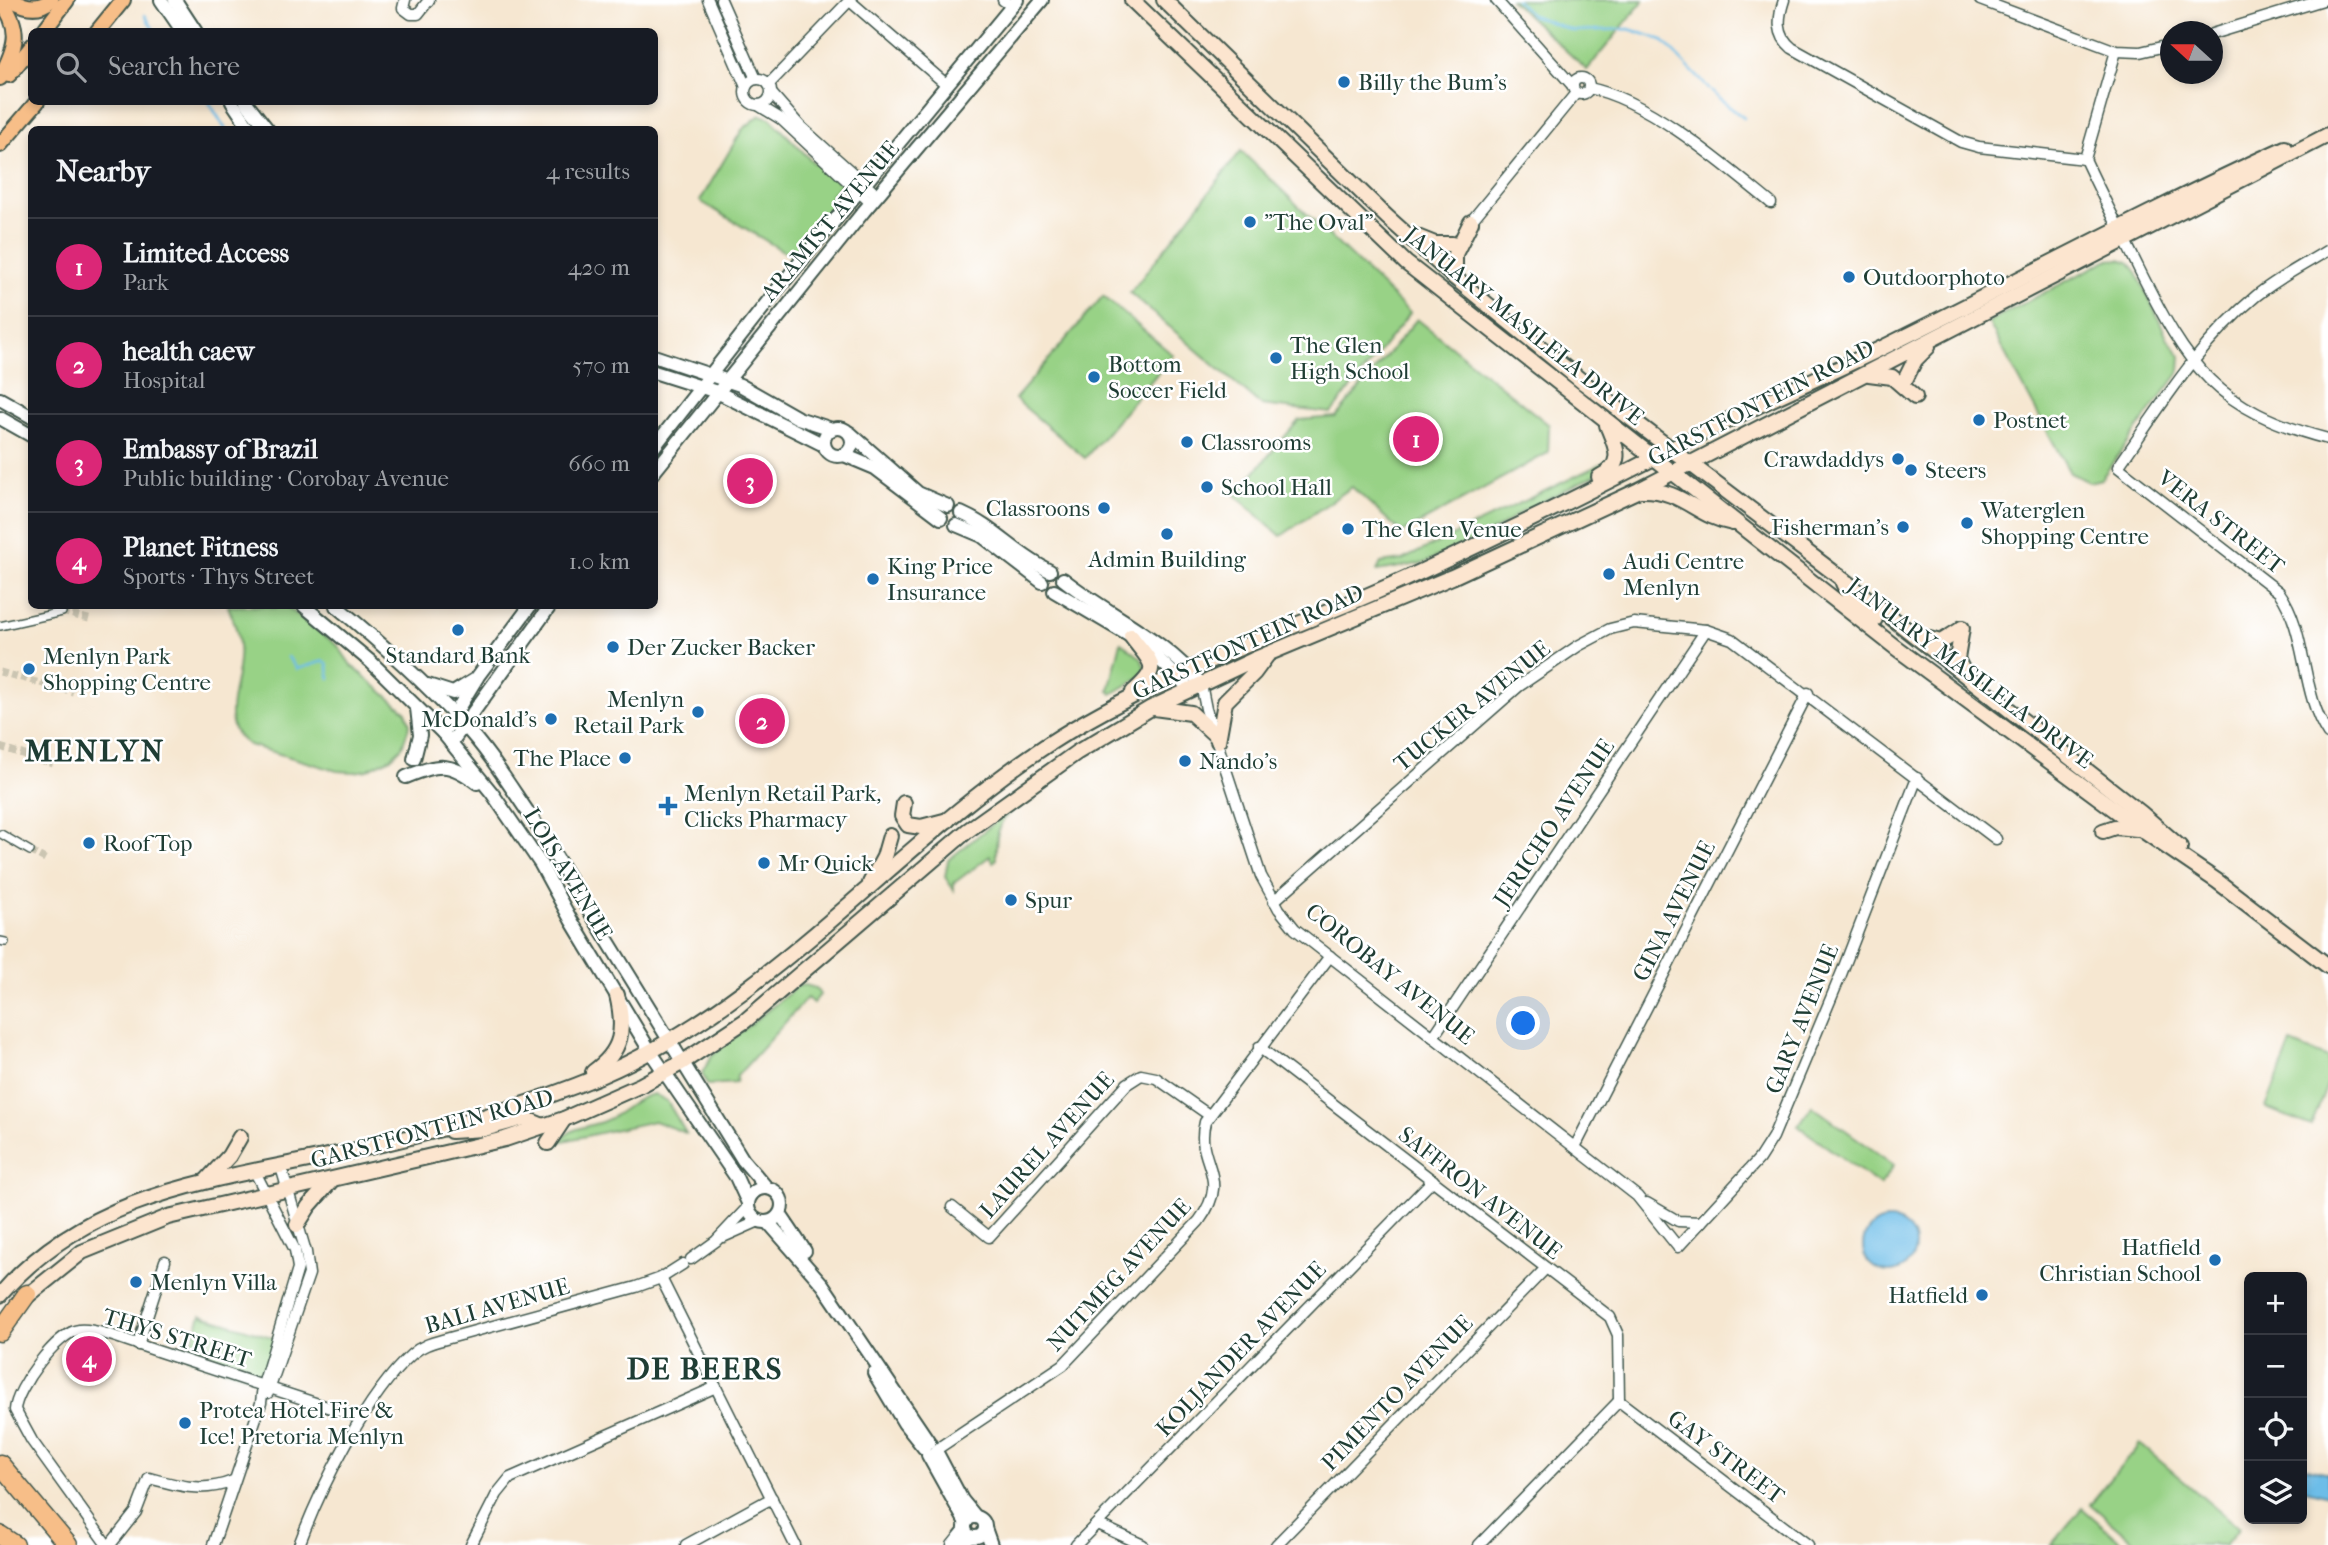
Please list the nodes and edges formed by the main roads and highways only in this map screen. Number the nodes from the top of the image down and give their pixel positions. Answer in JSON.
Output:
{"nodes":[{"id":1,"x":0,"y":0,"type":"edge"},
{"id":2,"x":13,"y":0,"type":"edge"},
{"id":3,"x":51,"y":0,"type":"edge"},
{"id":4,"x":67,"y":0,"type":"edge"},
{"id":5,"x":123,"y":0,"type":"edge"},
{"id":6,"x":1132,"y":0,"type":"edge"},
{"id":7,"x":1164,"y":0,"type":"edge"},
{"id":8,"x":46,"y":28,"type":"edge"},
{"id":9,"x":100,"y":28,"type":"edge"},
{"id":10,"x":28,"y":52,"type":"edge"},
{"id":11,"x":0,"y":78,"type":"edge"},
{"id":12,"x":0,"y":87,"type":"edge"},
{"id":13,"x":34,"y":105,"type":"edge"},
{"id":14,"x":2328,"y":128,"type":"edge"},
{"id":15,"x":2328,"y":135,"type":"edge"},
{"id":16,"x":0,"y":145,"type":"edge"},
{"id":17,"x":1471,"y":222,"type":"road end"},
{"id":18,"x":1404,"y":232,"type":"junction"},
{"id":19,"x":1452,"y":244,"type":"road end"},
{"id":20,"x":1437,"y":261,"type":"junction"},
{"id":21,"x":1455,"y":278,"type":"junction"},
{"id":22,"x":1478,"y":320,"type":"junction"},
{"id":23,"x":1936,"y":339,"type":"junction"},
{"id":24,"x":1863,"y":375,"type":"junction"},
{"id":25,"x":1906,"y":378,"type":"dead end"},
{"id":26,"x":1915,"y":397,"type":"dead end"},
{"id":27,"x":1605,"y":421,"type":"junction"},
{"id":28,"x":1671,"y":449,"type":"junction"},
{"id":29,"x":1654,"y":458,"type":"junction"},
{"id":30,"x":1689,"y":463,"type":"junction"},
{"id":31,"x":1672,"y":472,"type":"junction"},
{"id":32,"x":1639,"y":490,"type":"junction"},
{"id":33,"x":1586,"y":494,"type":"junction"},
{"id":34,"x":1737,"y":524,"type":"junction"},
{"id":35,"x":1841,"y":578,"type":"junction"},
{"id":36,"x":1895,"y":622,"type":"junction"},
{"id":37,"x":1131,"y":636,"type":"road end"},
{"id":38,"x":1899,"y":650,"type":"junction"},
{"id":39,"x":1268,"y":654,"type":"junction"},
{"id":40,"x":1941,"y":657,"type":"junction"},
{"id":41,"x":1968,"y":679,"type":"junction"},
{"id":42,"x":1963,"y":696,"type":"junction"},
{"id":43,"x":1122,"y":704,"type":"junction"},
{"id":44,"x":1151,"y":708,"type":"junction"},
{"id":45,"x":2101,"y":783,"type":"junction"},
{"id":46,"x":904,"y":803,"type":"dead end"},
{"id":47,"x":2113,"y":808,"type":"junction"},
{"id":48,"x":2141,"y":813,"type":"junction"},
{"id":49,"x":952,"y":819,"type":"junction"},
{"id":50,"x":2103,"y":831,"type":"dead end"},
{"id":51,"x":2145,"y":832,"type":"junction"},
{"id":52,"x":890,"y":836,"type":"dead end"},
{"id":53,"x":2217,"y":881,"type":"junction"},
{"id":54,"x":866,"y":891,"type":"junction"},
{"id":55,"x":2328,"y":966,"type":"edge"},
{"id":56,"x":617,"y":995,"type":"road end"},
{"id":57,"x":571,"y":1087,"type":"junction"},
{"id":58,"x":564,"y":1119,"type":"junction"},
{"id":59,"x":543,"y":1126,"type":"junction"},
{"id":60,"x":432,"y":1132,"type":"junction"},
{"id":61,"x":240,"y":1137,"type":"dead end"},
{"id":62,"x":548,"y":1143,"type":"dead end"},
{"id":63,"x":207,"y":1180,"type":"junction"},
{"id":64,"x":332,"y":1180,"type":"junction"},
{"id":65,"x":297,"y":1226,"type":"road end"},
{"id":66,"x":27,"y":1294,"type":"junction"},
{"id":67,"x":0,"y":1295,"type":"edge"},
{"id":68,"x":0,"y":1323,"type":"edge"},
{"id":69,"x":0,"y":1332,"type":"edge"},
{"id":70,"x":0,"y":1451,"type":"edge"},
{"id":71,"x":0,"y":1464,"type":"edge"},
{"id":72,"x":38,"y":1510,"type":"junction"},
{"id":73,"x":0,"y":1535,"type":"edge"},
{"id":74,"x":15,"y":1545,"type":"edge"},
{"id":75,"x":68,"y":1545,"type":"edge"}],
"edges":[{"from":1,"to":11,"type":"main road"},
{"from":2,"to":3,"type":"main road"},
{"from":4,"to":8,"type":"main road"},
{"from":5,"to":9,"type":"main road"},
{"from":6,"to":22,"type":"main road","name":"JANUARY MASILELA DRIVE"},
{"from":7,"to":18,"type":"main road","name":"JANUARY MASILELA DRIVE"},
{"from":10,"to":12,"type":"main road"},
{"from":13,"to":16,"type":"main road"},
{"from":14,"to":28,"type":"main road","name":"GARSTFONTEIN ROAD"},
{"from":15,"to":23,"type":"main road","name":"GARSTFONTEIN ROAD"},
{"from":17,"to":21,"type":"main road"},
{"from":18,"to":19,"type":"main road"},
{"from":18,"to":20,"type":"main road","name":"JANUARY MASILELA DRIVE"},
{"from":20,"to":21,"type":"main road","name":"JANUARY MASILELA DRIVE"},
{"from":20,"to":22,"type":"main road"},
{"from":21,"to":28,"type":"main road","name":"JANUARY MASILELA DRIVE"},
{"from":22,"to":27,"type":"main road","name":"JANUARY MASILELA DRIVE"},
{"from":23,"to":24,"type":"main road","name":"GARSTFONTEIN ROAD"},
{"from":23,"to":25,"type":"main road"},
{"from":24,"to":26,"type":"main road"},
{"from":24,"to":30,"type":"main road","name":"GARSTFONTEIN ROAD"},
{"from":27,"to":29,"type":"main road","name":"JANUARY MASILELA DRIVE"},
{"from":27,"to":33,"type":"main road"},
{"from":28,"to":29,"type":"main road","name":"GARSTFONTEIN ROAD"},
{"from":28,"to":30,"type":"main road","name":"JANUARY MASILELA DRIVE"},
{"from":29,"to":31,"type":"main road","name":"JANUARY MASILELA DRIVE"},
{"from":29,"to":33,"type":"main road","name":"GARSTFONTEIN ROAD"},
{"from":30,"to":31,"type":"main road","name":"GARSTFONTEIN ROAD"},
{"from":30,"to":35,"type":"main road","name":"JANUARY MASILELA DRIVE"},
{"from":31,"to":32,"type":"main road","name":"GARSTFONTEIN ROAD"},
{"from":31,"to":34,"type":"main road","name":"JANUARY MASILELA DRIVE"},
{"from":32,"to":34,"type":"main road"},
{"from":32,"to":39,"type":"main road","name":"GARSTFONTEIN ROAD"},
{"from":33,"to":43,"type":"main road","name":"GARSTFONTEIN ROAD"},
{"from":34,"to":38,"type":"main road","name":"JANUARY MASILELA DRIVE"},
{"from":35,"to":36,"type":"main road","name":"JANUARY MASILELA DRIVE"},
{"from":35,"to":38,"type":"main road"},
{"from":36,"to":40,"type":"main road","name":"JANUARY MASILELA DRIVE"},
{"from":36,"to":41,"type":"main road"},
{"from":37,"to":43,"type":"main road"},
{"from":38,"to":42,"type":"main road","name":"JANUARY MASILELA DRIVE"},
{"from":39,"to":44,"type":"main road","name":"GARSTFONTEIN ROAD"},
{"from":39,"to":44,"type":"main road"},
{"from":40,"to":41,"type":"main road","name":"JANUARY MASILELA DRIVE"},
{"from":40,"to":42,"type":"main road"},
{"from":41,"to":45,"type":"main road","name":"JANUARY MASILELA DRIVE"},
{"from":42,"to":47,"type":"main road","name":"JANUARY MASILELA DRIVE"},
{"from":43,"to":49,"type":"main road","name":"GARSTFONTEIN ROAD"},
{"from":44,"to":58,"type":"main road","name":"GARSTFONTEIN ROAD"},
{"from":45,"to":47,"type":"main road"},
{"from":45,"to":48,"type":"main road","name":"JANUARY MASILELA DRIVE"},
{"from":46,"to":49,"type":"main road"},
{"from":47,"to":48,"type":"main road"},
{"from":47,"to":51,"type":"main road","name":"JANUARY MASILELA DRIVE"},
{"from":48,"to":53,"type":"main road","name":"JANUARY MASILELA DRIVE"},
{"from":49,"to":54,"type":"main road","name":"GARSTFONTEIN ROAD"},
{"from":50,"to":51,"type":"main road"},
{"from":51,"to":53,"type":"main road","name":"JANUARY MASILELA DRIVE"},
{"from":52,"to":54,"type":"main road"},
{"from":53,"to":55,"type":"main road","name":"JANUARY MASILELA DRIVE"},
{"from":54,"to":57,"type":"main road","name":"GARSTFONTEIN ROAD"},
{"from":56,"to":57,"type":"main road"},
{"from":57,"to":60,"type":"main road","name":"GARSTFONTEIN ROAD"},
{"from":58,"to":59,"type":"main road","name":"GARSTFONTEIN ROAD"},
{"from":58,"to":62,"type":"main road"},
{"from":59,"to":60,"type":"main road"},
{"from":59,"to":64,"type":"main road","name":"GARSTFONTEIN ROAD"},
{"from":60,"to":63,"type":"main road","name":"GARSTFONTEIN ROAD"},
{"from":61,"to":63,"type":"main road"},
{"from":63,"to":67,"type":"main road","name":"GARSTFONTEIN ROAD"},
{"from":64,"to":65,"type":"main road"},
{"from":64,"to":66,"type":"main road","name":"GARSTFONTEIN ROAD"},
{"from":66,"to":68,"type":"main road","name":"GARSTFONTEIN ROAD"},
{"from":66,"to":69,"type":"highway"},
{"from":70,"to":72,"type":"highway"},
{"from":71,"to":72,"type":"highway"},
{"from":72,"to":75,"type":"highway"},
{"from":73,"to":74,"type":"highway"}]}
